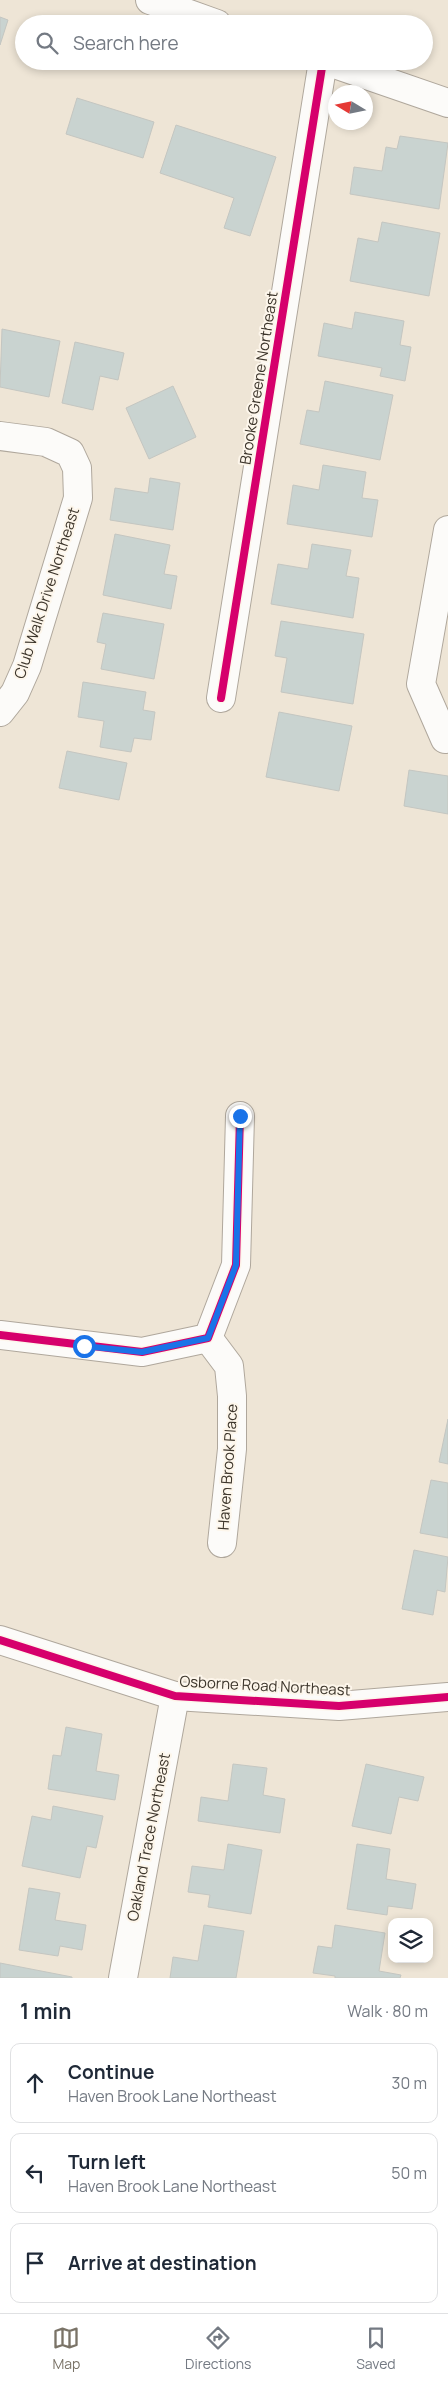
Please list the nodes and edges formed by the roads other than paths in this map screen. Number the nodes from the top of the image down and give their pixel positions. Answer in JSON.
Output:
{"nodes":[{"id":1,"x":150,"y":0,"type":"edge"},
{"id":2,"x":191,"y":15,"type":"edge"},
{"id":3,"x":324,"y":70,"type":"edge"},
{"id":4,"x":351,"y":70,"type":"edge"},
{"id":5,"x":448,"y":103,"type":"edge"},
{"id":6,"x":0,"y":436,"type":"edge"},
{"id":7,"x":448,"y":530,"type":"edge"},
{"id":8,"x":221,"y":698,"type":"dead end"},
{"id":9,"x":0,"y":712,"type":"edge"},
{"id":10,"x":445,"y":739,"type":"dead end"},
{"id":11,"x":240,"y":1116,"type":"dead end"},
{"id":12,"x":0,"y":1335,"type":"edge"},
{"id":13,"x":208,"y":1338,"type":"junction"},
{"id":14,"x":222,"y":1543,"type":"dead end"},
{"id":15,"x":0,"y":1640,"type":"edge"},
{"id":16,"x":175,"y":1696,"type":"junction"},
{"id":17,"x":448,"y":1697,"type":"edge"},
{"id":18,"x":122,"y":1978,"type":"edge"}],
"edges":[{"from":1,"to":2,"type":"street"},
{"from":3,"to":8,"type":"street","name":"Brooke Greene Northeast"},
{"from":4,"to":5,"type":"street"},
{"from":6,"to":9,"type":"street","name":"Club Walk Drive Northeast"},
{"from":7,"to":10,"type":"street"},
{"from":11,"to":13,"type":"street"},
{"from":12,"to":13,"type":"street"},
{"from":13,"to":14,"type":"street","name":"Haven Brook Place"},
{"from":15,"to":16,"type":"street","name":"Osborne Road Northeast"},
{"from":16,"to":17,"type":"street","name":"Osborne Road Northeast"},
{"from":16,"to":18,"type":"street","name":"Oakland Trace Northeast"}]}
